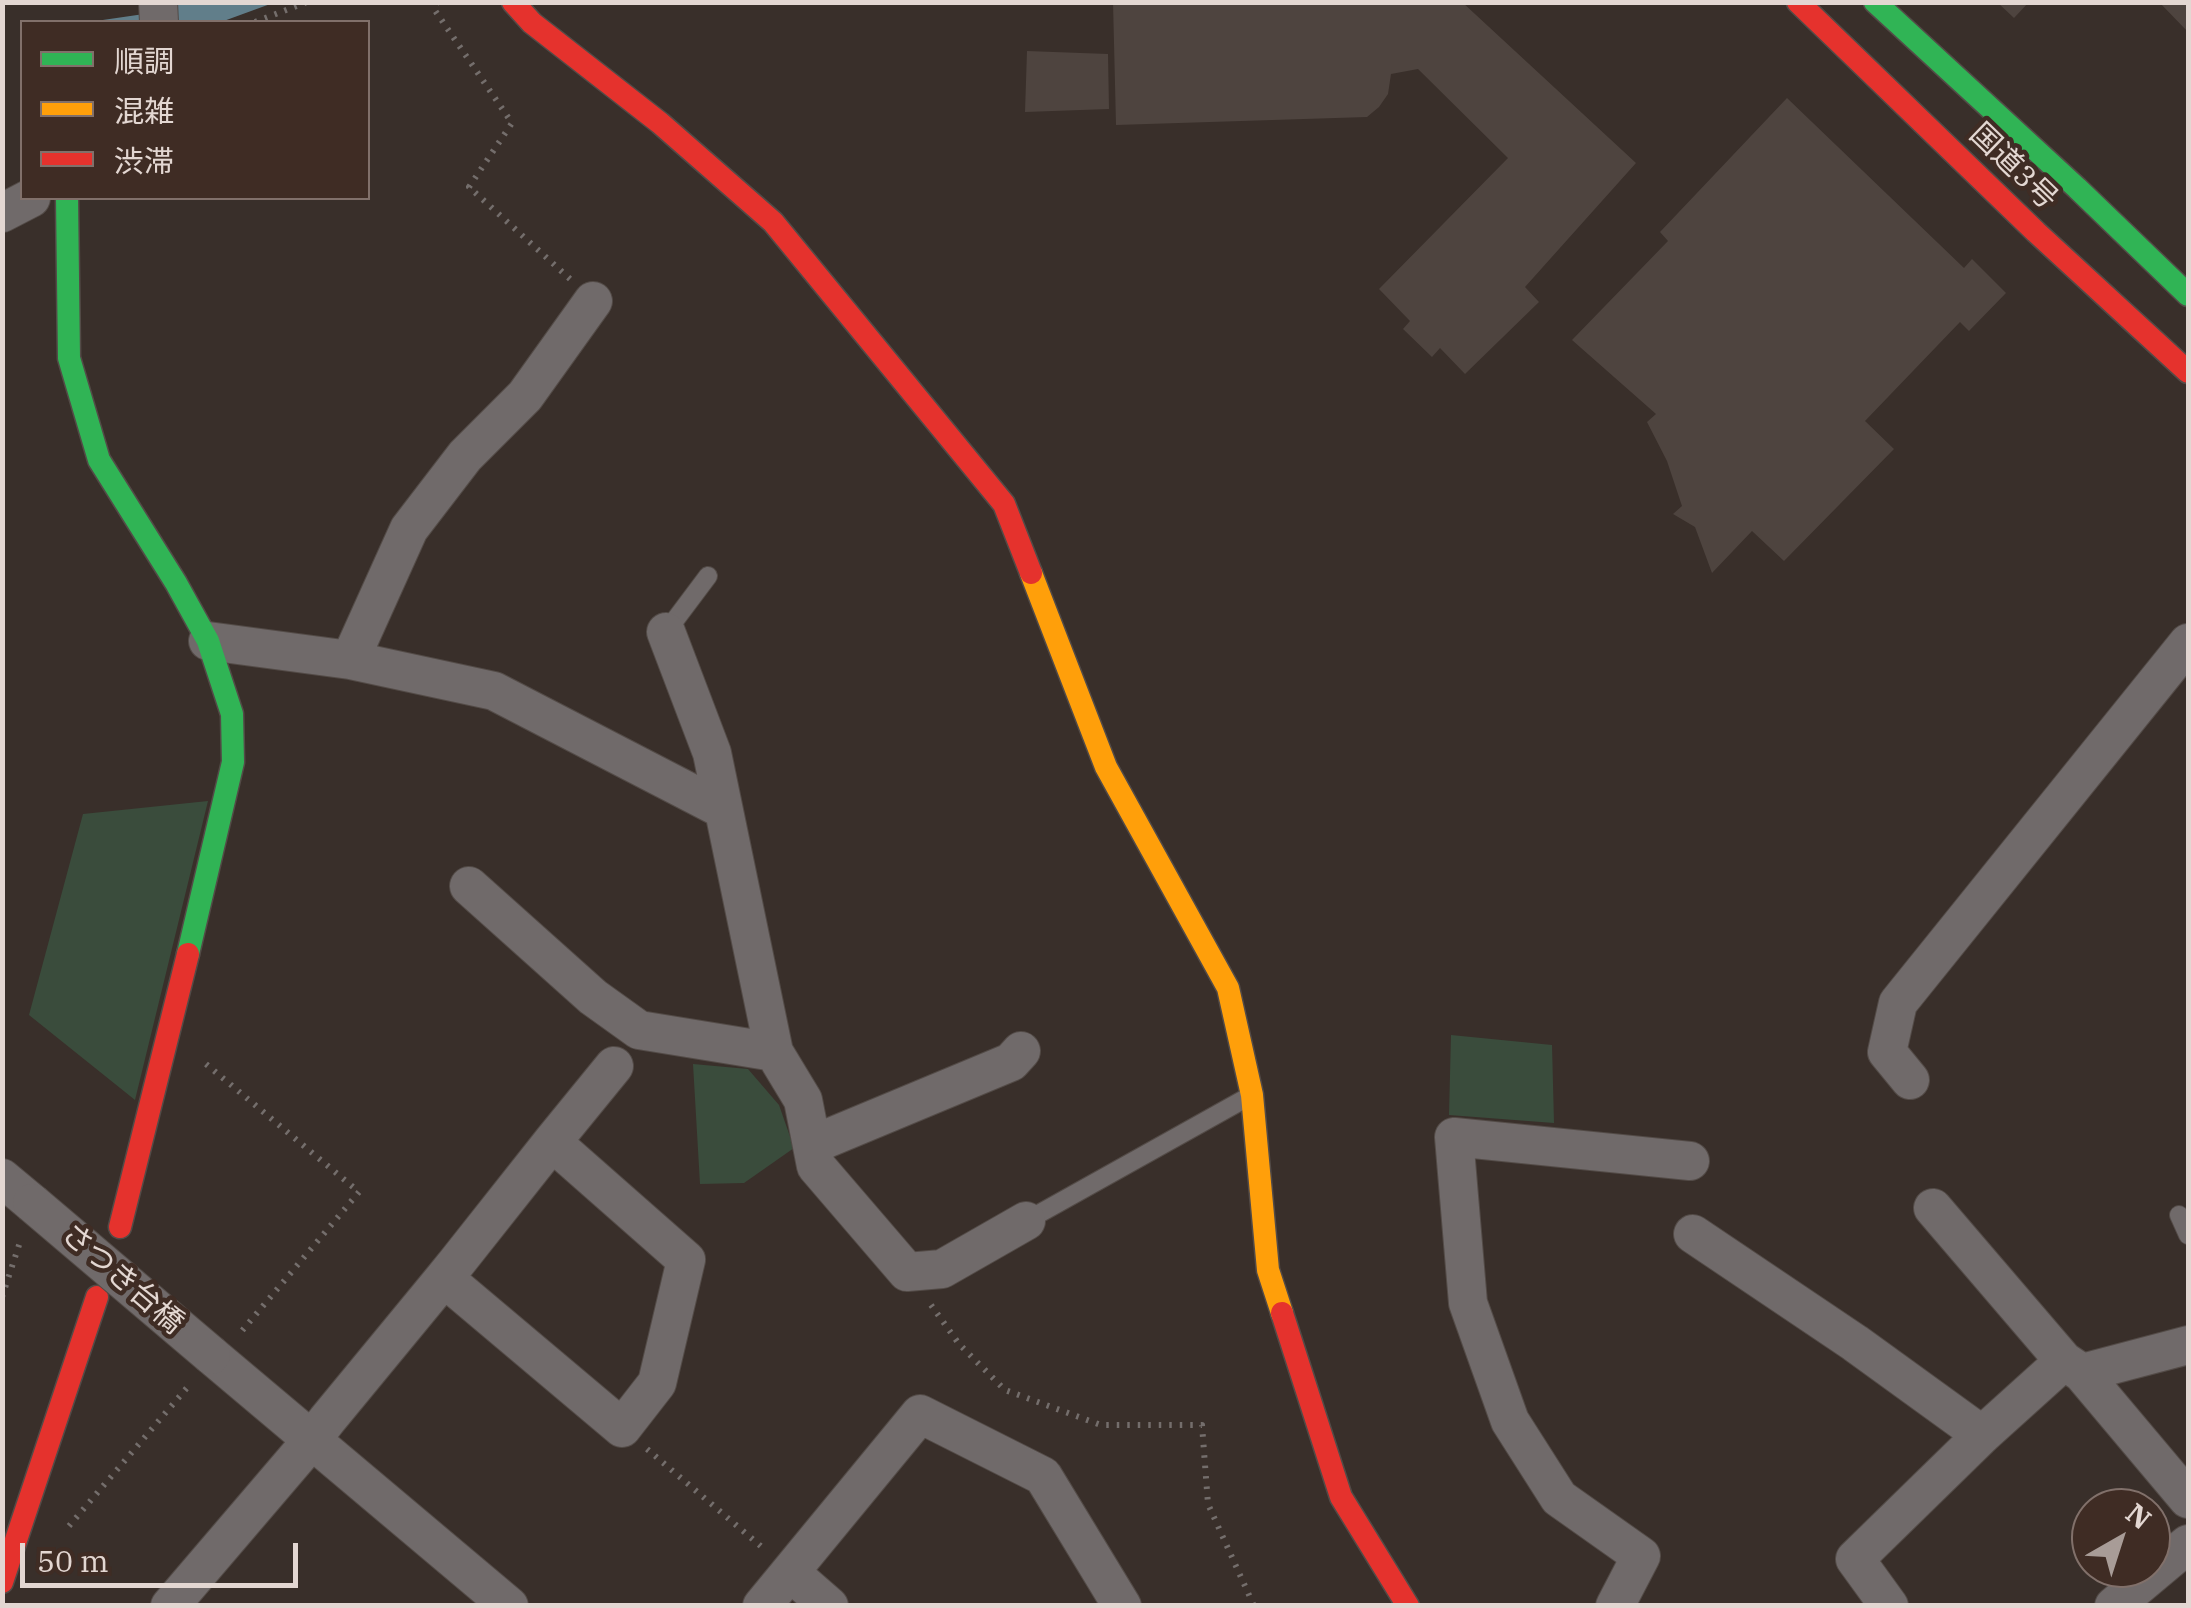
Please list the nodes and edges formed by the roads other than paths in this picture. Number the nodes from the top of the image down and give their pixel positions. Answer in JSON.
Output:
{"nodes":[{"id":1,"x":513,"y":2,"type":"edge"},
{"id":2,"x":1798,"y":2,"type":"edge"},
{"id":3,"x":1875,"y":2,"type":"edge"},
{"id":4,"x":28,"y":200,"type":"edge"},
{"id":5,"x":67,"y":200,"type":"edge"},
{"id":6,"x":2,"y":213,"type":"edge"},
{"id":7,"x":2188,"y":295,"type":"edge"},
{"id":8,"x":593,"y":301,"type":"road end"},
{"id":9,"x":2188,"y":372,"type":"edge"},
{"id":10,"x":708,"y":576,"type":"dead end"},
{"id":11,"x":666,"y":632,"type":"joint"},
{"id":12,"x":208,"y":641,"type":"junction"},
{"id":13,"x":2188,"y":643,"type":"edge"},
{"id":14,"x":350,"y":660,"type":"junction"},
{"id":15,"x":722,"y":809,"type":"junction"},
{"id":16,"x":469,"y":886,"type":"dead end"},
{"id":17,"x":1021,"y":1051,"type":"dead end"},
{"id":18,"x":774,"y":1052,"type":"junction"},
{"id":19,"x":614,"y":1066,"type":"dead end"},
{"id":20,"x":1910,"y":1080,"type":"dead end"},
{"id":21,"x":1252,"y":1094,"type":"junction"},
{"id":22,"x":552,"y":1142,"type":"junction"},
{"id":23,"x":814,"y":1144,"type":"junction"},
{"id":24,"x":1690,"y":1161,"type":"dead end"},
{"id":25,"x":2,"y":1178,"type":"edge"},
{"id":26,"x":1933,"y":1208,"type":"dead end"},
{"id":27,"x":2179,"y":1214,"type":"dead end"},
{"id":28,"x":1026,"y":1222,"type":"joint"},
{"id":29,"x":120,"y":1228,"type":"dead end"},
{"id":30,"x":1693,"y":1234,"type":"dead end"},
{"id":31,"x":2188,"y":1236,"type":"edge"},
{"id":32,"x":444,"y":1278,"type":"junction"},
{"id":33,"x":97,"y":1298,"type":"dead end"},
{"id":34,"x":2188,"y":1346,"type":"edge"},
{"id":35,"x":2073,"y":1367,"type":"junction"},
{"id":36,"x":1982,"y":1435,"type":"junction"},
{"id":37,"x":311,"y":1441,"type":"junction"},
{"id":38,"x":2188,"y":1499,"type":"edge"},
{"id":39,"x":2188,"y":1544,"type":"edge"},
{"id":40,"x":790,"y":1572,"type":"junction"},
{"id":41,"x":2,"y":1582,"type":"edge"},
{"id":42,"x":178,"y":1602,"type":"edge"},
{"id":43,"x":510,"y":1606,"type":"edge"},
{"id":44,"x":762,"y":1606,"type":"edge"},
{"id":45,"x":830,"y":1606,"type":"edge"},
{"id":46,"x":1122,"y":1606,"type":"edge"},
{"id":47,"x":1408,"y":1606,"type":"edge"},
{"id":48,"x":1614,"y":1606,"type":"edge"},
{"id":49,"x":1889,"y":1606,"type":"edge"},
{"id":50,"x":2114,"y":1606,"type":"edge"}],
"edges":[{"from":1,"to":21,"type":"main road"},
{"from":2,"to":9,"type":"main road","name":"国道3号"},
{"from":3,"to":7,"type":"main road","name":"国道3号"},
{"from":4,"to":6,"type":"street"},
{"from":5,"to":12,"type":"main road"},
{"from":8,"to":14,"type":"street"},
{"from":10,"to":11,"type":"lane"},
{"from":11,"to":15,"type":"street"},
{"from":12,"to":14,"type":"street"},
{"from":12,"to":29,"type":"main road"},
{"from":13,"to":20,"type":"street"},
{"from":14,"to":15,"type":"street"},
{"from":15,"to":18,"type":"street"},
{"from":16,"to":18,"type":"street"},
{"from":17,"to":23,"type":"street"},
{"from":18,"to":23,"type":"street"},
{"from":19,"to":22,"type":"street"},
{"from":21,"to":28,"type":"lane"},
{"from":21,"to":47,"type":"main road"},
{"from":22,"to":32,"type":"street"},
{"from":22,"to":32,"type":"street"},
{"from":23,"to":28,"type":"street"},
{"from":24,"to":48,"type":"street"},
{"from":25,"to":37,"type":"street","name":"さつき台橋","bridge":true},
{"from":26,"to":35,"type":"street"},
{"from":27,"to":31,"type":"lane"},
{"from":30,"to":36,"type":"street"},
{"from":32,"to":37,"type":"street"},
{"from":33,"to":41,"type":"main road"},
{"from":34,"to":35,"type":"street"},
{"from":35,"to":36,"type":"street"},
{"from":35,"to":38,"type":"street"},
{"from":36,"to":49,"type":"street"},
{"from":37,"to":42,"type":"street"},
{"from":37,"to":43,"type":"street","name":"さつき台橋"},
{"from":39,"to":50,"type":"street"},
{"from":40,"to":44,"type":"street"},
{"from":40,"to":45,"type":"street"},
{"from":40,"to":46,"type":"street"}]}
